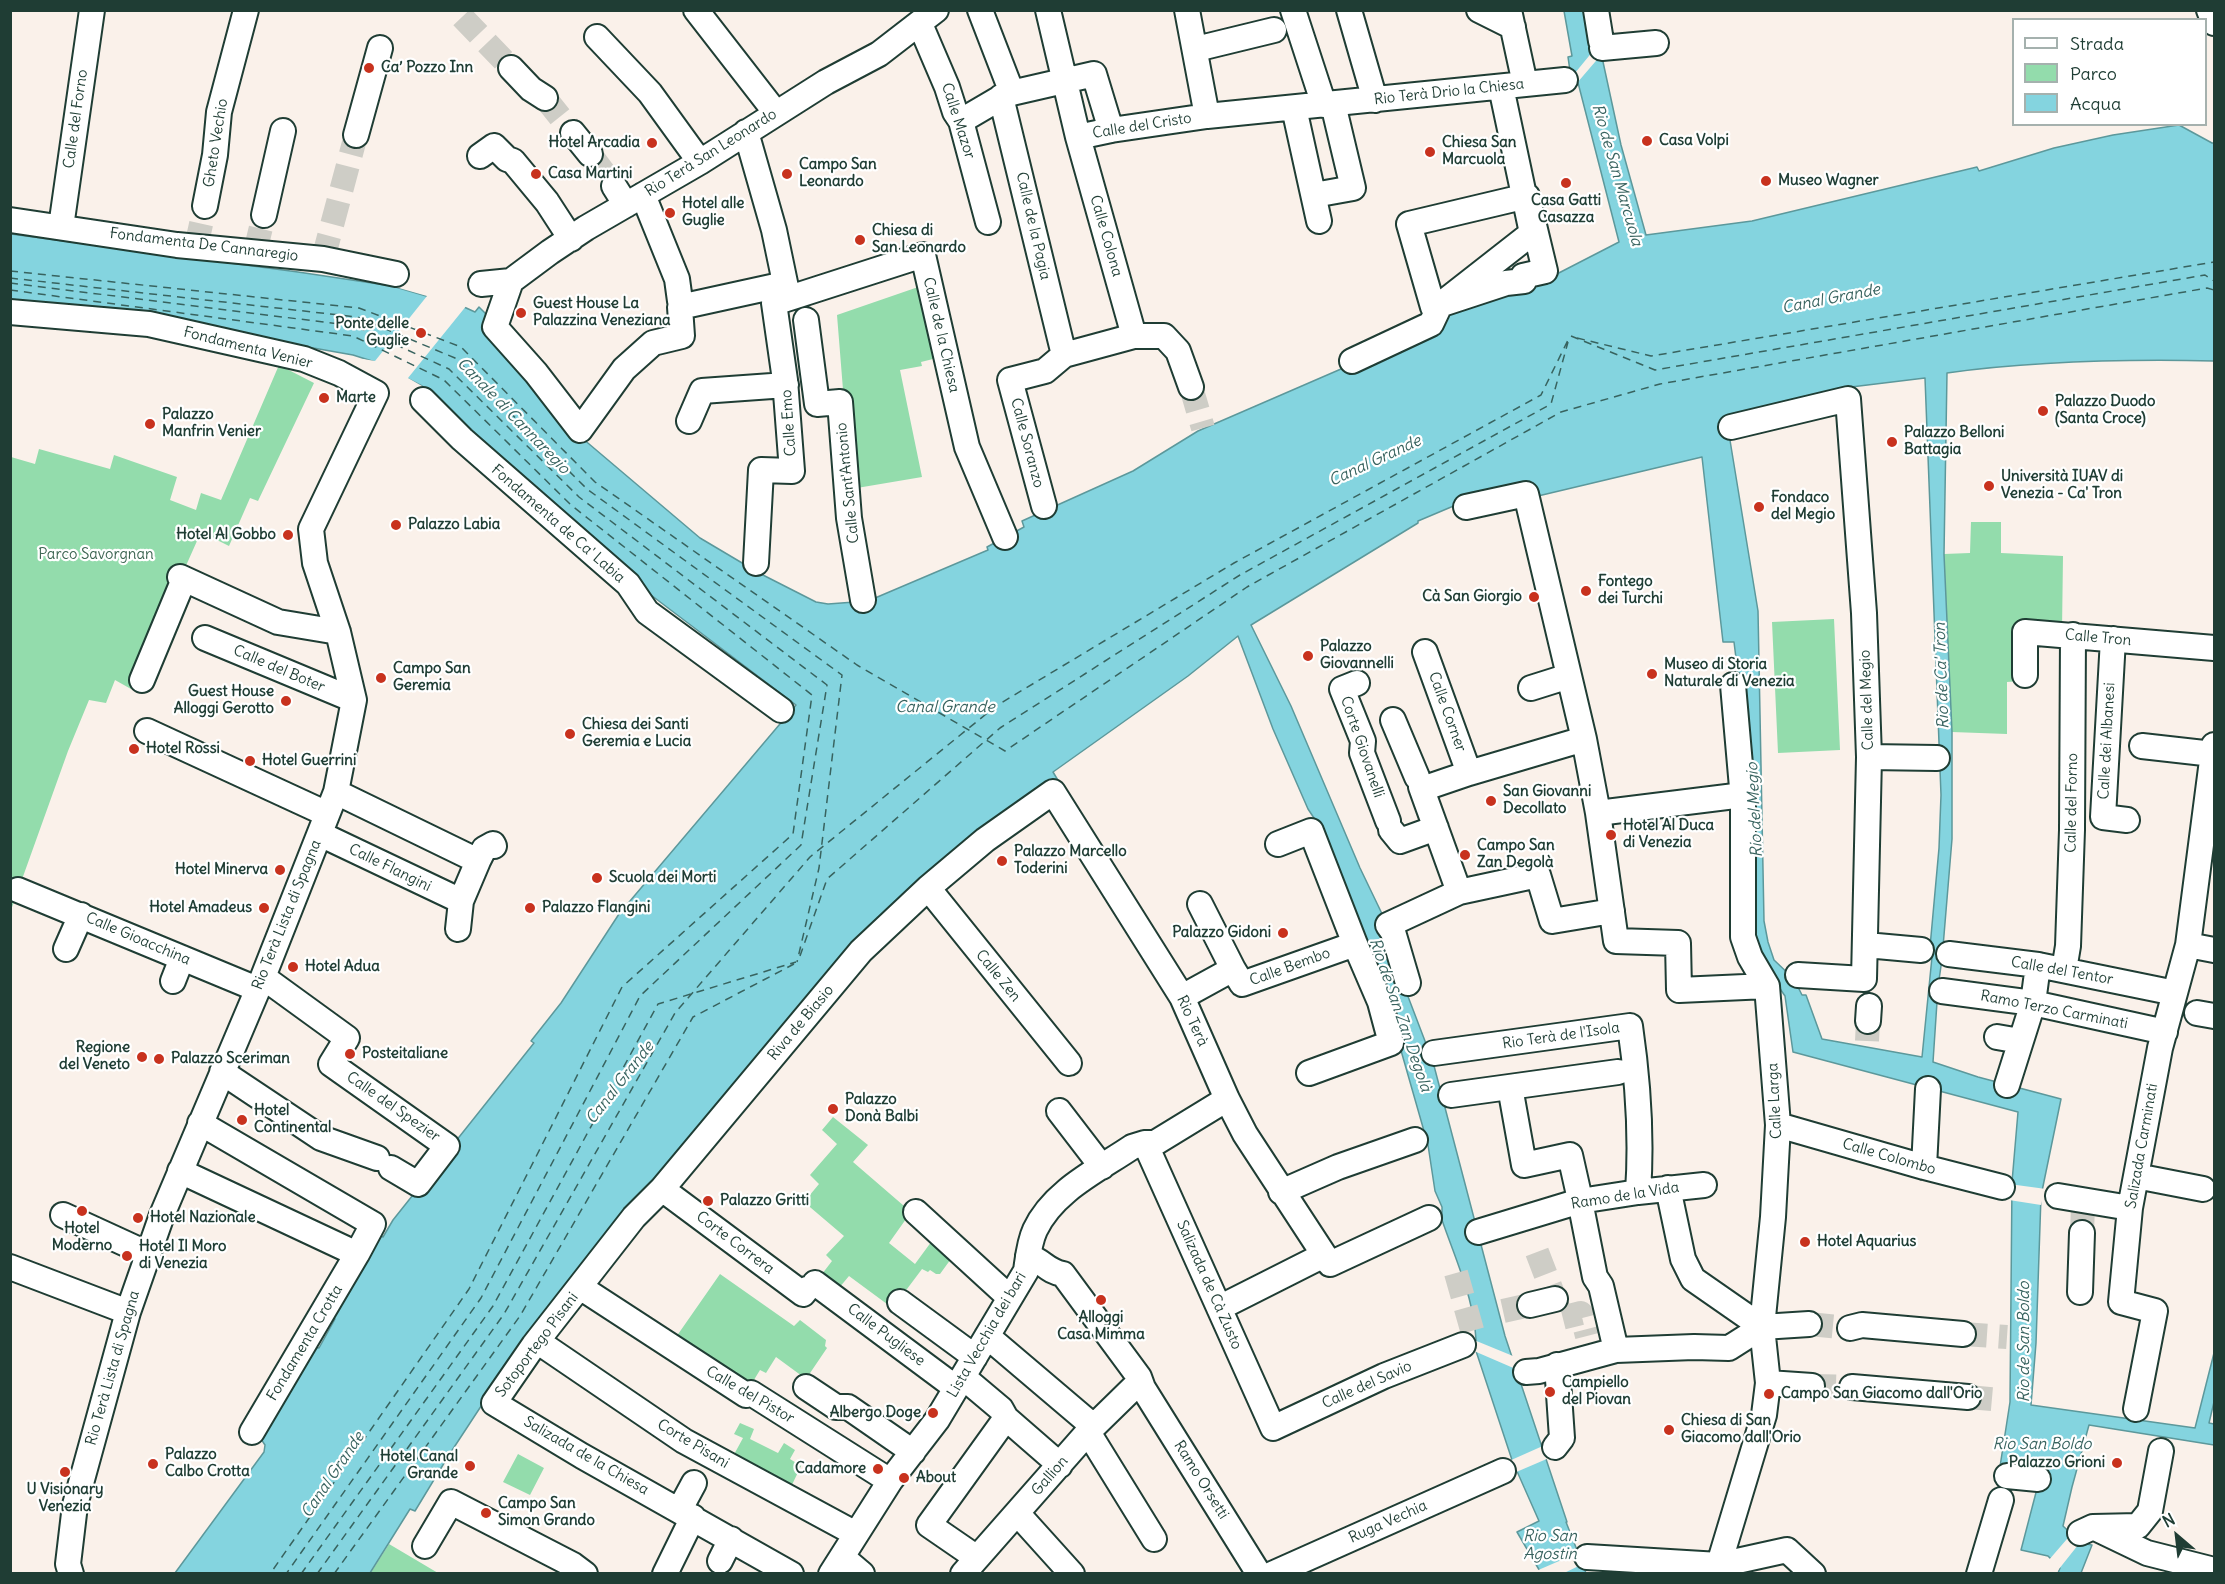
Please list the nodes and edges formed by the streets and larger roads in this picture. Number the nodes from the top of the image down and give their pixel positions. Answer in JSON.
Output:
{"nodes":[{"id":1,"x":92,"y":10,"type":"edge"},
{"id":2,"x":246,"y":10,"type":"edge"},
{"id":3,"x":696,"y":10,"type":"edge"},
{"id":4,"x":980,"y":10,"type":"edge"},
{"id":5,"x":1048,"y":10,"type":"edge"},
{"id":6,"x":1187,"y":10,"type":"edge"},
{"id":7,"x":1349,"y":10,"type":"edge"},
{"id":8,"x":1479,"y":10,"type":"edge"},
{"id":9,"x":1596,"y":10,"type":"edge"},
{"id":10,"x":2209,"y":10,"type":"edge"},
{"id":11,"x":928,"y":17,"type":"edge"},
{"id":12,"x":1511,"y":19,"type":"edge"},
{"id":13,"x":1288,"y":23,"type":"edge"},
{"id":14,"x":2214,"y":23,"type":"edge"},
{"id":15,"x":597,"y":37,"type":"dead end"},
{"id":16,"x":1656,"y":43,"type":"dead end"},
{"id":17,"x":381,"y":48,"type":"dead end"},
{"id":18,"x":1196,"y":49,"type":"junction"},
{"id":19,"x":511,"y":68,"type":"tunnel mouth"},
{"id":20,"x":1565,"y":80,"type":"dead end"},
{"id":21,"x":1063,"y":81,"type":"junction"},
{"id":22,"x":1525,"y":84,"type":"junction"},
{"id":23,"x":1501,"y":87,"type":"junction"},
{"id":24,"x":1007,"y":95,"type":"junction"},
{"id":25,"x":545,"y":98,"type":"tunnel mouth"},
{"id":26,"x":1374,"y":100,"type":"junction"},
{"id":27,"x":1329,"y":105,"type":"junction"},
{"id":28,"x":1294,"y":108,"type":"junction"},
{"id":29,"x":776,"y":113,"type":"junction"},
{"id":30,"x":1207,"y":116,"type":"junction"},
{"id":31,"x":961,"y":122,"type":"junction"},
{"id":32,"x":1111,"y":130,"type":"junction"},
{"id":33,"x":283,"y":131,"type":"dead end"},
{"id":34,"x":746,"y":132,"type":"junction"},
{"id":35,"x":573,"y":133,"type":"tunnel mouth"},
{"id":36,"x":357,"y":135,"type":"tunnel mouth"},
{"id":37,"x":1078,"y":137,"type":"junction"},
{"id":38,"x":590,"y":154,"type":"tunnel mouth"},
{"id":39,"x":480,"y":156,"type":"dead end"},
{"id":40,"x":700,"y":162,"type":"junction"},
{"id":41,"x":628,"y":195,"type":"junction"},
{"id":42,"x":1314,"y":195,"type":"junction"},
{"id":43,"x":1525,"y":196,"type":"junction"},
{"id":44,"x":205,"y":206,"type":"tunnel mouth"},
{"id":45,"x":264,"y":215,"type":"tunnel mouth"},
{"id":46,"x":10,"y":220,"type":"edge"},
{"id":47,"x":1319,"y":221,"type":"dead end"},
{"id":48,"x":988,"y":222,"type":"dead end"},
{"id":49,"x":61,"y":227,"type":"junction"},
{"id":50,"x":1532,"y":233,"type":"junction"},
{"id":51,"x":571,"y":239,"type":"junction"},
{"id":52,"x":1541,"y":272,"type":"junction"},
{"id":53,"x":396,"y":273,"type":"dead end"},
{"id":54,"x":512,"y":281,"type":"junction"},
{"id":55,"x":481,"y":284,"type":"dead end"},
{"id":56,"x":797,"y":299,"type":"junction"},
{"id":57,"x":680,"y":301,"type":"dead end"},
{"id":58,"x":1440,"y":304,"type":"junction"},
{"id":59,"x":10,"y":312,"type":"edge"},
{"id":60,"x":1134,"y":336,"type":"junction"},
{"id":61,"x":1064,"y":355,"type":"junction"},
{"id":62,"x":1352,"y":361,"type":"dead end"},
{"id":63,"x":786,"y":385,"type":"junction"},
{"id":64,"x":1191,"y":387,"type":"tunnel mouth"},
{"id":65,"x":423,"y":400,"type":"dead end"},
{"id":66,"x":689,"y":421,"type":"dead end"},
{"id":67,"x":1731,"y":427,"type":"dead end"},
{"id":68,"x":1044,"y":506,"type":"dead end"},
{"id":69,"x":1466,"y":507,"type":"dead end"},
{"id":70,"x":1005,"y":537,"type":"dead end"},
{"id":71,"x":756,"y":563,"type":"dead end"},
{"id":72,"x":863,"y":600,"type":"dead end"},
{"id":73,"x":338,"y":632,"type":"junction"},
{"id":74,"x":2073,"y":635,"type":"junction"},
{"id":75,"x":205,"y":638,"type":"dead end"},
{"id":76,"x":2113,"y":639,"type":"junction"},
{"id":77,"x":2214,"y":648,"type":"edge"},
{"id":78,"x":1425,"y":652,"type":"dead end"},
{"id":79,"x":2025,"y":675,"type":"dead end"},
{"id":80,"x":1569,"y":676,"type":"junction"},
{"id":81,"x":142,"y":680,"type":"dead end"},
{"id":82,"x":1357,"y":683,"type":"dead end"},
{"id":83,"x":1733,"y":685,"type":"dead end"},
{"id":84,"x":1532,"y":688,"type":"dead end"},
{"id":85,"x":354,"y":700,"type":"junction"},
{"id":86,"x":781,"y":710,"type":"dead end"},
{"id":87,"x":1393,"y":720,"type":"dead end"},
{"id":88,"x":147,"y":731,"type":"dead end"},
{"id":89,"x":1584,"y":740,"type":"junction"},
{"id":90,"x":2142,"y":746,"type":"dead end"},
{"id":91,"x":2214,"y":749,"type":"edge"},
{"id":92,"x":1869,"y":757,"type":"junction"},
{"id":93,"x":1936,"y":758,"type":"dead end"},
{"id":94,"x":1469,"y":773,"type":"junction"},
{"id":95,"x":1420,"y":784,"type":"junction"},
{"id":96,"x":1053,"y":792,"type":"joint"},
{"id":97,"x":1743,"y":795,"type":"junction"},
{"id":98,"x":329,"y":810,"type":"junction"},
{"id":99,"x":1598,"y":813,"type":"junction"},
{"id":100,"x":2127,"y":820,"type":"dead end"},
{"id":101,"x":1436,"y":828,"type":"junction"},
{"id":102,"x":1278,"y":844,"type":"dead end"},
{"id":103,"x":928,"y":888,"type":"junction"},
{"id":104,"x":18,"y":890,"type":"dead end"},
{"id":105,"x":1459,"y":892,"type":"junction"},
{"id":106,"x":461,"y":902,"type":"junction"},
{"id":107,"x":1200,"y":904,"type":"dead end"},
{"id":108,"x":1612,"y":911,"type":"junction"},
{"id":109,"x":81,"y":915,"type":"junction"},
{"id":110,"x":458,"y":929,"type":"dead end"},
{"id":111,"x":1355,"y":944,"type":"junction"},
{"id":112,"x":1866,"y":945,"type":"junction"},
{"id":113,"x":2188,"y":945,"type":"junction"},
{"id":114,"x":66,"y":949,"type":"dead end"},
{"id":115,"x":1922,"y":950,"type":"dead end"},
{"id":116,"x":2214,"y":950,"type":"edge"},
{"id":117,"x":1949,"y":954,"type":"dead end"},
{"id":118,"x":182,"y":958,"type":"junction"},
{"id":119,"x":2038,"y":966,"type":"junction"},
{"id":120,"x":1233,"y":969,"type":"junction"},
{"id":121,"x":2064,"y":970,"type":"junction"},
{"id":122,"x":1798,"y":975,"type":"dead end"},
{"id":123,"x":173,"y":981,"type":"dead end"},
{"id":124,"x":260,"y":983,"type":"junction"},
{"id":125,"x":1408,"y":983,"type":"dead end"},
{"id":126,"x":1767,"y":986,"type":"junction"},
{"id":127,"x":1942,"y":991,"type":"dead end"},
{"id":128,"x":1182,"y":997,"type":"junction"},
{"id":129,"x":2032,"y":1003,"type":"junction"},
{"id":130,"x":2187,"y":1008,"type":"edge"},
{"id":131,"x":2165,"y":1032,"type":"junction"},
{"id":132,"x":1434,"y":1053,"type":"dead end"},
{"id":133,"x":1069,"y":1063,"type":"dead end"},
{"id":134,"x":1627,"y":1071,"type":"junction"},
{"id":135,"x":222,"y":1072,"type":"junction"},
{"id":136,"x":1310,"y":1072,"type":"dead end"},
{"id":137,"x":2007,"y":1085,"type":"dead end"},
{"id":138,"x":1510,"y":1087,"type":"junction"},
{"id":139,"x":1928,"y":1089,"type":"dead end"},
{"id":140,"x":1451,"y":1095,"type":"dead end"},
{"id":141,"x":1227,"y":1099,"type":"junction"},
{"id":142,"x":1059,"y":1111,"type":"dead end"},
{"id":143,"x":200,"y":1123,"type":"junction"},
{"id":144,"x":1778,"y":1125,"type":"junction"},
{"id":145,"x":1415,"y":1140,"type":"dead end"},
{"id":146,"x":1144,"y":1143,"type":"junction"},
{"id":147,"x":1102,"y":1167,"type":"junction"},
{"id":148,"x":1924,"y":1167,"type":"junction"},
{"id":149,"x":180,"y":1171,"type":"junction"},
{"id":150,"x":2136,"y":1176,"type":"junction"},
{"id":151,"x":1704,"y":1185,"type":"dead end"},
{"id":152,"x":2002,"y":1187,"type":"dead end"},
{"id":153,"x":1668,"y":1188,"type":"junction"},
{"id":154,"x":662,"y":1189,"type":"junction"},
{"id":155,"x":2203,"y":1189,"type":"dead end"},
{"id":156,"x":1281,"y":1192,"type":"junction"},
{"id":157,"x":1638,"y":1192,"type":"junction"},
{"id":158,"x":2058,"y":1196,"type":"dead end"},
{"id":159,"x":1580,"y":1198,"type":"junction"},
{"id":160,"x":2130,"y":1208,"type":"junction"},
{"id":161,"x":916,"y":1212,"type":"dead end"},
{"id":162,"x":63,"y":1215,"type":"dead end"},
{"id":163,"x":1429,"y":1218,"type":"dead end"},
{"id":164,"x":1478,"y":1232,"type":"dead end"},
{"id":165,"x":2082,"y":1233,"type":"tunnel mouth"},
{"id":166,"x":148,"y":1254,"type":"junction"},
{"id":167,"x":357,"y":1254,"type":"junction"},
{"id":168,"x":1324,"y":1255,"type":"junction"},
{"id":169,"x":1028,"y":1257,"type":"junction"},
{"id":170,"x":10,"y":1267,"type":"edge"},
{"id":171,"x":811,"y":1286,"type":"joint"},
{"id":172,"x":580,"y":1287,"type":"junction"},
{"id":173,"x":2080,"y":1293,"type":"dead end"},
{"id":174,"x":1010,"y":1298,"type":"junction"},
{"id":175,"x":1556,"y":1299,"type":"dead end"},
{"id":176,"x":900,"y":1302,"type":"dead end"},
{"id":177,"x":1530,"y":1305,"type":"tunnel mouth"},
{"id":178,"x":1219,"y":1308,"type":"junction"},
{"id":179,"x":128,"y":1312,"type":"junction"},
{"id":180,"x":1809,"y":1324,"type":"tunnel mouth"},
{"id":181,"x":1762,"y":1327,"type":"junction"},
{"id":182,"x":1850,"y":1328,"type":"tunnel mouth"},
{"id":183,"x":1963,"y":1334,"type":"tunnel mouth"},
{"id":184,"x":987,"y":1336,"type":"junction"},
{"id":185,"x":1614,"y":1340,"type":"junction"},
{"id":186,"x":537,"y":1341,"type":"junction"},
{"id":187,"x":1463,"y":1345,"type":"dead end"},
{"id":188,"x":975,"y":1357,"type":"junction"},
{"id":189,"x":1557,"y":1365,"type":"junction"},
{"id":190,"x":1526,"y":1372,"type":"dead end"},
{"id":191,"x":959,"y":1383,"type":"junction"},
{"id":192,"x":1768,"y":1383,"type":"junction"},
{"id":193,"x":1812,"y":1386,"type":"tunnel mouth"},
{"id":194,"x":806,"y":1387,"type":"dead end"},
{"id":195,"x":1852,"y":1387,"type":"tunnel mouth"},
{"id":196,"x":1143,"y":1388,"type":"junction"},
{"id":197,"x":1968,"y":1397,"type":"tunnel mouth"},
{"id":198,"x":494,"y":1403,"type":"joint"},
{"id":199,"x":2136,"y":1410,"type":"dead end"},
{"id":200,"x":1006,"y":1418,"type":"junction"},
{"id":201,"x":1273,"y":1428,"type":"joint"},
{"id":202,"x":1090,"y":1429,"type":"junction"},
{"id":203,"x":252,"y":1432,"type":"dead end"},
{"id":204,"x":1555,"y":1447,"type":"dead end"},
{"id":205,"x":2161,"y":1451,"type":"dead end"},
{"id":206,"x":913,"y":1452,"type":"junction"},
{"id":207,"x":1060,"y":1465,"type":"junction"},
{"id":208,"x":1503,"y":1471,"type":"dead end"},
{"id":209,"x":2007,"y":1476,"type":"dead end"},
{"id":210,"x":2034,"y":1477,"type":"dead end"},
{"id":211,"x":890,"y":1481,"type":"junction"},
{"id":212,"x":694,"y":1483,"type":"dead end"},
{"id":213,"x":2001,"y":1500,"type":"dead end"},
{"id":214,"x":686,"y":1513,"type":"junction"},
{"id":215,"x":1017,"y":1513,"type":"junction"},
{"id":216,"x":856,"y":1534,"type":"junction"},
{"id":217,"x":731,"y":1539,"type":"junction"},
{"id":218,"x":1154,"y":1539,"type":"dead end"},
{"id":219,"x":425,"y":1546,"type":"dead end"},
{"id":220,"x":1587,"y":1557,"type":"dead end"},
{"id":221,"x":720,"y":1561,"type":"dead end"},
{"id":222,"x":836,"y":1565,"type":"edge"},
{"id":223,"x":970,"y":1566,"type":"edge"},
{"id":224,"x":1718,"y":1569,"type":"edge"},
{"id":225,"x":2214,"y":1570,"type":"edge"},
{"id":226,"x":575,"y":1571,"type":"edge"},
{"id":227,"x":71,"y":1574,"type":"edge"},
{"id":228,"x":665,"y":1574,"type":"edge"},
{"id":229,"x":791,"y":1574,"type":"edge"},
{"id":230,"x":862,"y":1574,"type":"edge"},
{"id":231,"x":1072,"y":1574,"type":"edge"},
{"id":232,"x":1259,"y":1574,"type":"edge"},
{"id":233,"x":1272,"y":1574,"type":"edge"},
{"id":234,"x":1813,"y":1574,"type":"edge"},
{"id":235,"x":1979,"y":1574,"type":"edge"}],
"edges":[{"from":1,"to":49,"type":"street","name":"Calle del Forno"},
{"from":2,"to":44,"type":"street","name":"Gheto Vechio"},
{"from":3,"to":29,"type":"street"},
{"from":4,"to":24,"type":"street","name":"Calle de la Pagia"},
{"from":5,"to":21,"type":"street","name":"Calle Colona"},
{"from":6,"to":18,"type":"street"},
{"from":7,"to":26,"type":"street"},
{"from":8,"to":12,"type":"street"},
{"from":9,"to":16,"type":"street"},
{"from":10,"to":14,"type":"street"},
{"from":11,"to":29,"type":"street","name":"Rio Terà San Leonardo"},
{"from":11,"to":31,"type":"street","name":"Calle Mazor"},
{"from":12,"to":22,"type":"street"},
{"from":13,"to":18,"type":"street"},
{"from":13,"to":27,"type":"street"},
{"from":15,"to":40,"type":"street"},
{"from":17,"to":36,"type":"street"},
{"from":18,"to":30,"type":"street"},
{"from":19,"to":25,"type":"street"},
{"from":20,"to":22,"type":"street","name":"Rio Terà Drio la Chiesa"},
{"from":21,"to":24,"type":"street"},
{"from":21,"to":32,"type":"street"},
{"from":21,"to":37,"type":"street","name":"Calle Colona"},
{"from":22,"to":23,"type":"street","name":"Rio Terà Drio la Chiesa"},
{"from":23,"to":26,"type":"street","name":"Rio Terà Drio la Chiesa"},
{"from":23,"to":43,"type":"street"},
{"from":24,"to":31,"type":"street"},
{"from":24,"to":61,"type":"street","name":"Calle de la Pagia"},
{"from":26,"to":27,"type":"street","name":"Rio Terà Drio la Chiesa"},
{"from":27,"to":28,"type":"street","name":"Rio Terà Drio la Chiesa"},
{"from":27,"to":42,"type":"street"},
{"from":28,"to":30,"type":"street","name":"Calle del Cristo"},
{"from":28,"to":42,"type":"street"},
{"from":29,"to":34,"type":"street","name":"Rio Terà San Leonardo"},
{"from":30,"to":32,"type":"street","name":"Calle del Cristo"},
{"from":31,"to":48,"type":"street","name":"Calle Mazor"},
{"from":32,"to":37,"type":"street","name":"Calle del Cristo"},
{"from":33,"to":45,"type":"street"},
{"from":34,"to":40,"type":"street","name":"Rio Terà San Leonardo"},
{"from":34,"to":56,"type":"street"},
{"from":35,"to":38,"type":"street"},
{"from":37,"to":60,"type":"street","name":"Calle Colona"},
{"from":39,"to":51,"type":"street"},
{"from":40,"to":41,"type":"street","name":"Rio Terà San Leonardo"},
{"from":41,"to":51,"type":"street","name":"Rio Terà San Leonardo"},
{"from":41,"to":57,"type":"street"},
{"from":42,"to":47,"type":"street"},
{"from":43,"to":50,"type":"street"},
{"from":43,"to":52,"type":"street"},
{"from":43,"to":58,"type":"street"},
{"from":46,"to":49,"type":"street","name":"Fondamenta De Cannaregio"},
{"from":49,"to":53,"type":"street","name":"Fondamenta De Cannaregio"},
{"from":50,"to":52,"type":"street"},
{"from":50,"to":58,"type":"street"},
{"from":51,"to":54,"type":"street","name":"Rio Terà San Leonardo"},
{"from":52,"to":58,"type":"street"},
{"from":54,"to":55,"type":"street","name":"Rio Terà San Leonardo"},
{"from":54,"to":56,"type":"street"},
{"from":56,"to":63,"type":"street","name":"Calle Emo"},
{"from":56,"to":70,"type":"street","name":"Calle de la Chiesa"},
{"from":56,"to":72,"type":"street","name":"Calle Sant'Antonio"},
{"from":58,"to":62,"type":"street"},
{"from":59,"to":73,"type":"street","name":"Fondamenta Venier"},
{"from":60,"to":61,"type":"street"},
{"from":60,"to":64,"type":"street"},
{"from":61,"to":68,"type":"street","name":"Calle Soranzo"},
{"from":63,"to":66,"type":"street"},
{"from":63,"to":71,"type":"street","name":"Calle Emo"},
{"from":65,"to":86,"type":"street","name":"Fondamenta de Ca' Labia"},
{"from":67,"to":92,"type":"street","name":"Calle del Megio"},
{"from":69,"to":80,"type":"street"},
{"from":73,"to":81,"type":"street"},
{"from":73,"to":85,"type":"street"},
{"from":74,"to":76,"type":"street","name":"Calle Tron"},
{"from":74,"to":79,"type":"street","name":"Calle Tron"},
{"from":74,"to":121,"type":"street","name":"Calle del Forno"},
{"from":75,"to":85,"type":"street","name":"Calle del Boter"},
{"from":76,"to":77,"type":"street","name":"Calle Tron"},
{"from":76,"to":100,"type":"street","name":"Calle dei Albanesi"},
{"from":78,"to":94,"type":"street","name":"Calle Corner"},
{"from":80,"to":84,"type":"street"},
{"from":80,"to":89,"type":"street"},
{"from":82,"to":101,"type":"street","name":"Corte Giovanelli"},
{"from":83,"to":97,"type":"street"},
{"from":85,"to":98,"type":"street"},
{"from":87,"to":95,"type":"street"},
{"from":88,"to":98,"type":"street"},
{"from":89,"to":94,"type":"street"},
{"from":89,"to":99,"type":"street"},
{"from":90,"to":91,"type":"street"},
{"from":91,"to":113,"type":"street","name":"Salizada Carminati"},
{"from":92,"to":93,"type":"street"},
{"from":92,"to":112,"type":"street","name":"Calle del Megio"},
{"from":94,"to":95,"type":"street"},
{"from":95,"to":101,"type":"street"},
{"from":96,"to":103,"type":"street","name":"Riva de Biasio"},
{"from":96,"to":128,"type":"street","name":"Rio Terà"},
{"from":97,"to":99,"type":"street"},
{"from":97,"to":126,"type":"street"},
{"from":98,"to":106,"type":"street","name":"Calle Flangini"},
{"from":98,"to":106,"type":"street"},
{"from":98,"to":124,"type":"street","name":"Rio Terà Lista di Spagna"},
{"from":99,"to":108,"type":"street"},
{"from":101,"to":105,"type":"street"},
{"from":102,"to":111,"type":"street"},
{"from":103,"to":133,"type":"street","name":"Calle Zen"},
{"from":103,"to":154,"type":"street","name":"Riva de Biasio"},
{"from":104,"to":109,"type":"street","name":"Calle Gioacchina"},
{"from":105,"to":108,"type":"street"},
{"from":105,"to":125,"type":"street"},
{"from":106,"to":110,"type":"street"},
{"from":107,"to":120,"type":"street","name":"Calle Bembo"},
{"from":108,"to":126,"type":"street"},
{"from":109,"to":114,"type":"street"},
{"from":109,"to":118,"type":"street","name":"Calle Gioacchina"},
{"from":111,"to":120,"type":"street","name":"Calle Bembo"},
{"from":111,"to":136,"type":"street"},
{"from":112,"to":115,"type":"street"},
{"from":112,"to":122,"type":"street","name":"Calle del Megio"},
{"from":113,"to":116,"type":"street"},
{"from":113,"to":130,"type":"street","name":"Salizada Carminati"},
{"from":117,"to":119,"type":"street","name":"Calle del Tentor"},
{"from":118,"to":123,"type":"street"},
{"from":118,"to":124,"type":"street","name":"Calle Gioacchina"},
{"from":119,"to":121,"type":"street","name":"Calle del Tentor"},
{"from":119,"to":129,"type":"street"},
{"from":120,"to":128,"type":"street","name":"Calle Bembo"},
{"from":121,"to":130,"type":"street","name":"Calle del Tentor"},
{"from":124,"to":135,"type":"street","name":"Rio Terà Lista di Spagna"},
{"from":124,"to":135,"type":"street","name":"Calle del Spezier"},
{"from":126,"to":144,"type":"street","name":"Calle Larga"},
{"from":127,"to":129,"type":"street","name":"Ramo Terzo Carminati"},
{"from":128,"to":141,"type":"street","name":"Rio Terà"},
{"from":129,"to":131,"type":"street","name":"Ramo Terzo Carminati"},
{"from":129,"to":137,"type":"street"},
{"from":130,"to":131,"type":"street","name":"Salizada Carminati"},
{"from":131,"to":150,"type":"street","name":"Salizada Carminati"},
{"from":132,"to":134,"type":"street","name":"Rio Terà de l'Isola"},
{"from":134,"to":138,"type":"street"},
{"from":134,"to":157,"type":"street","name":"Rio Terà de l'Isola"},
{"from":135,"to":143,"type":"street","name":"Rio Terà Lista di Spagna"},
{"from":138,"to":140,"type":"street"},
{"from":138,"to":159,"type":"street"},
{"from":139,"to":148,"type":"street"},
{"from":141,"to":146,"type":"street","name":"Lista Vecchia dei bari"},
{"from":141,"to":156,"type":"street","name":"Rio Terà"},
{"from":142,"to":147,"type":"street"},
{"from":143,"to":149,"type":"street","name":"Rio Terà Lista di Spagna"},
{"from":143,"to":167,"type":"street","name":"Fondamenta Crotta"},
{"from":144,"to":148,"type":"street","name":"Calle Colombo"},
{"from":144,"to":181,"type":"street","name":"Calle Larga"},
{"from":145,"to":156,"type":"street"},
{"from":146,"to":147,"type":"street","name":"Lista Vecchia dei bari"},
{"from":146,"to":178,"type":"street","name":"Salizada de Cà Zusto"},
{"from":147,"to":169,"type":"street","name":"Lista Vecchia dei bari"},
{"from":148,"to":152,"type":"street","name":"Calle Colombo"},
{"from":149,"to":166,"type":"street","name":"Rio Terà Lista di Spagna"},
{"from":149,"to":167,"type":"street"},
{"from":150,"to":155,"type":"street"},
{"from":150,"to":160,"type":"street","name":"Salizada Carminati"},
{"from":151,"to":153,"type":"street","name":"Ramo de la Vida"},
{"from":153,"to":157,"type":"street","name":"Ramo de la Vida"},
{"from":153,"to":181,"type":"street"},
{"from":154,"to":171,"type":"street","name":"Corte Correra"},
{"from":154,"to":172,"type":"street","name":"Riva de Biasio"},
{"from":156,"to":168,"type":"street","name":"Rio Terà"},
{"from":157,"to":159,"type":"street","name":"Ramo de la Vida"},
{"from":158,"to":160,"type":"street"},
{"from":159,"to":164,"type":"street","name":"Ramo de la Vida"},
{"from":159,"to":185,"type":"street"},
{"from":160,"to":199,"type":"street","name":"Salizada Carminati"},
{"from":161,"to":174,"type":"street"},
{"from":162,"to":166,"type":"street"},
{"from":163,"to":168,"type":"street"},
{"from":165,"to":173,"type":"street"},
{"from":166,"to":179,"type":"street","name":"Rio Terà Lista di Spagna"},
{"from":167,"to":203,"type":"street","name":"Fondamenta Crotta"},
{"from":168,"to":178,"type":"street"},
{"from":169,"to":174,"type":"street","name":"Lista Vecchia dei bari"},
{"from":169,"to":196,"type":"street","name":"Ramo Orsetti"},
{"from":170,"to":179,"type":"street"},
{"from":171,"to":191,"type":"street","name":"Calle Pugliese"},
{"from":172,"to":186,"type":"street","name":"Sotoportego Pisani"},
{"from":172,"to":211,"type":"street","name":"Calle del Pistor"},
{"from":174,"to":184,"type":"street","name":"Lista Vecchia dei bari"},
{"from":175,"to":177,"type":"street"},
{"from":176,"to":188,"type":"street"},
{"from":178,"to":201,"type":"street","name":"Salizada de Cà Zusto"},
{"from":179,"to":227,"type":"street","name":"Rio Terà Lista di Spagna"},
{"from":180,"to":181,"type":"street"},
{"from":181,"to":185,"type":"street"},
{"from":181,"to":192,"type":"street"},
{"from":182,"to":183,"type":"street"},
{"from":184,"to":188,"type":"street","name":"Lista Vecchia dei bari"},
{"from":184,"to":202,"type":"street"},
{"from":185,"to":189,"type":"street"},
{"from":186,"to":198,"type":"street","name":"Sotoportego Pisani"},
{"from":186,"to":216,"type":"street","name":"Corte Pisani"},
{"from":187,"to":201,"type":"street","name":"Calle del Savio"},
{"from":188,"to":191,"type":"street","name":"Lista Vecchia dei bari"},
{"from":189,"to":190,"type":"street"},
{"from":189,"to":204,"type":"street"},
{"from":191,"to":200,"type":"street","name":"Calle Pugliese"},
{"from":191,"to":206,"type":"street","name":"Lista Vecchia dei bari"},
{"from":192,"to":193,"type":"street"},
{"from":192,"to":224,"type":"street"},
{"from":194,"to":206,"type":"street"},
{"from":195,"to":197,"type":"street"},
{"from":196,"to":202,"type":"street","name":"Gallion"},
{"from":196,"to":232,"type":"street","name":"Ramo Orsetti"},
{"from":198,"to":214,"type":"street","name":"Salizada de la Chiesa"},
{"from":200,"to":207,"type":"street","name":"Calle Pugliese"},
{"from":200,"to":223,"type":"street"},
{"from":202,"to":207,"type":"street","name":"Gallion"},
{"from":202,"to":218,"type":"street"},
{"from":205,"to":225,"type":"street"},
{"from":206,"to":211,"type":"street","name":"Lista Vecchia dei bari"},
{"from":207,"to":215,"type":"street","name":"Gallion"},
{"from":208,"to":233,"type":"street","name":"Ruga Vechia"},
{"from":209,"to":210,"type":"street"},
{"from":211,"to":216,"type":"street","name":"Lista Vecchia dei bari"},
{"from":212,"to":214,"type":"street"},
{"from":213,"to":235,"type":"street"},
{"from":214,"to":217,"type":"street","name":"Salizada de la Chiesa"},
{"from":214,"to":228,"type":"street"},
{"from":215,"to":223,"type":"street","name":"Gallion"},
{"from":215,"to":231,"type":"street"},
{"from":216,"to":222,"type":"street","name":"Lista Vecchia dei bari"},
{"from":217,"to":221,"type":"street"},
{"from":217,"to":229,"type":"street","name":"Salizada de la Chiesa"},
{"from":219,"to":226,"type":"street"},
{"from":220,"to":224,"type":"street"},
{"from":222,"to":230,"type":"street"},
{"from":224,"to":234,"type":"street"}]}
